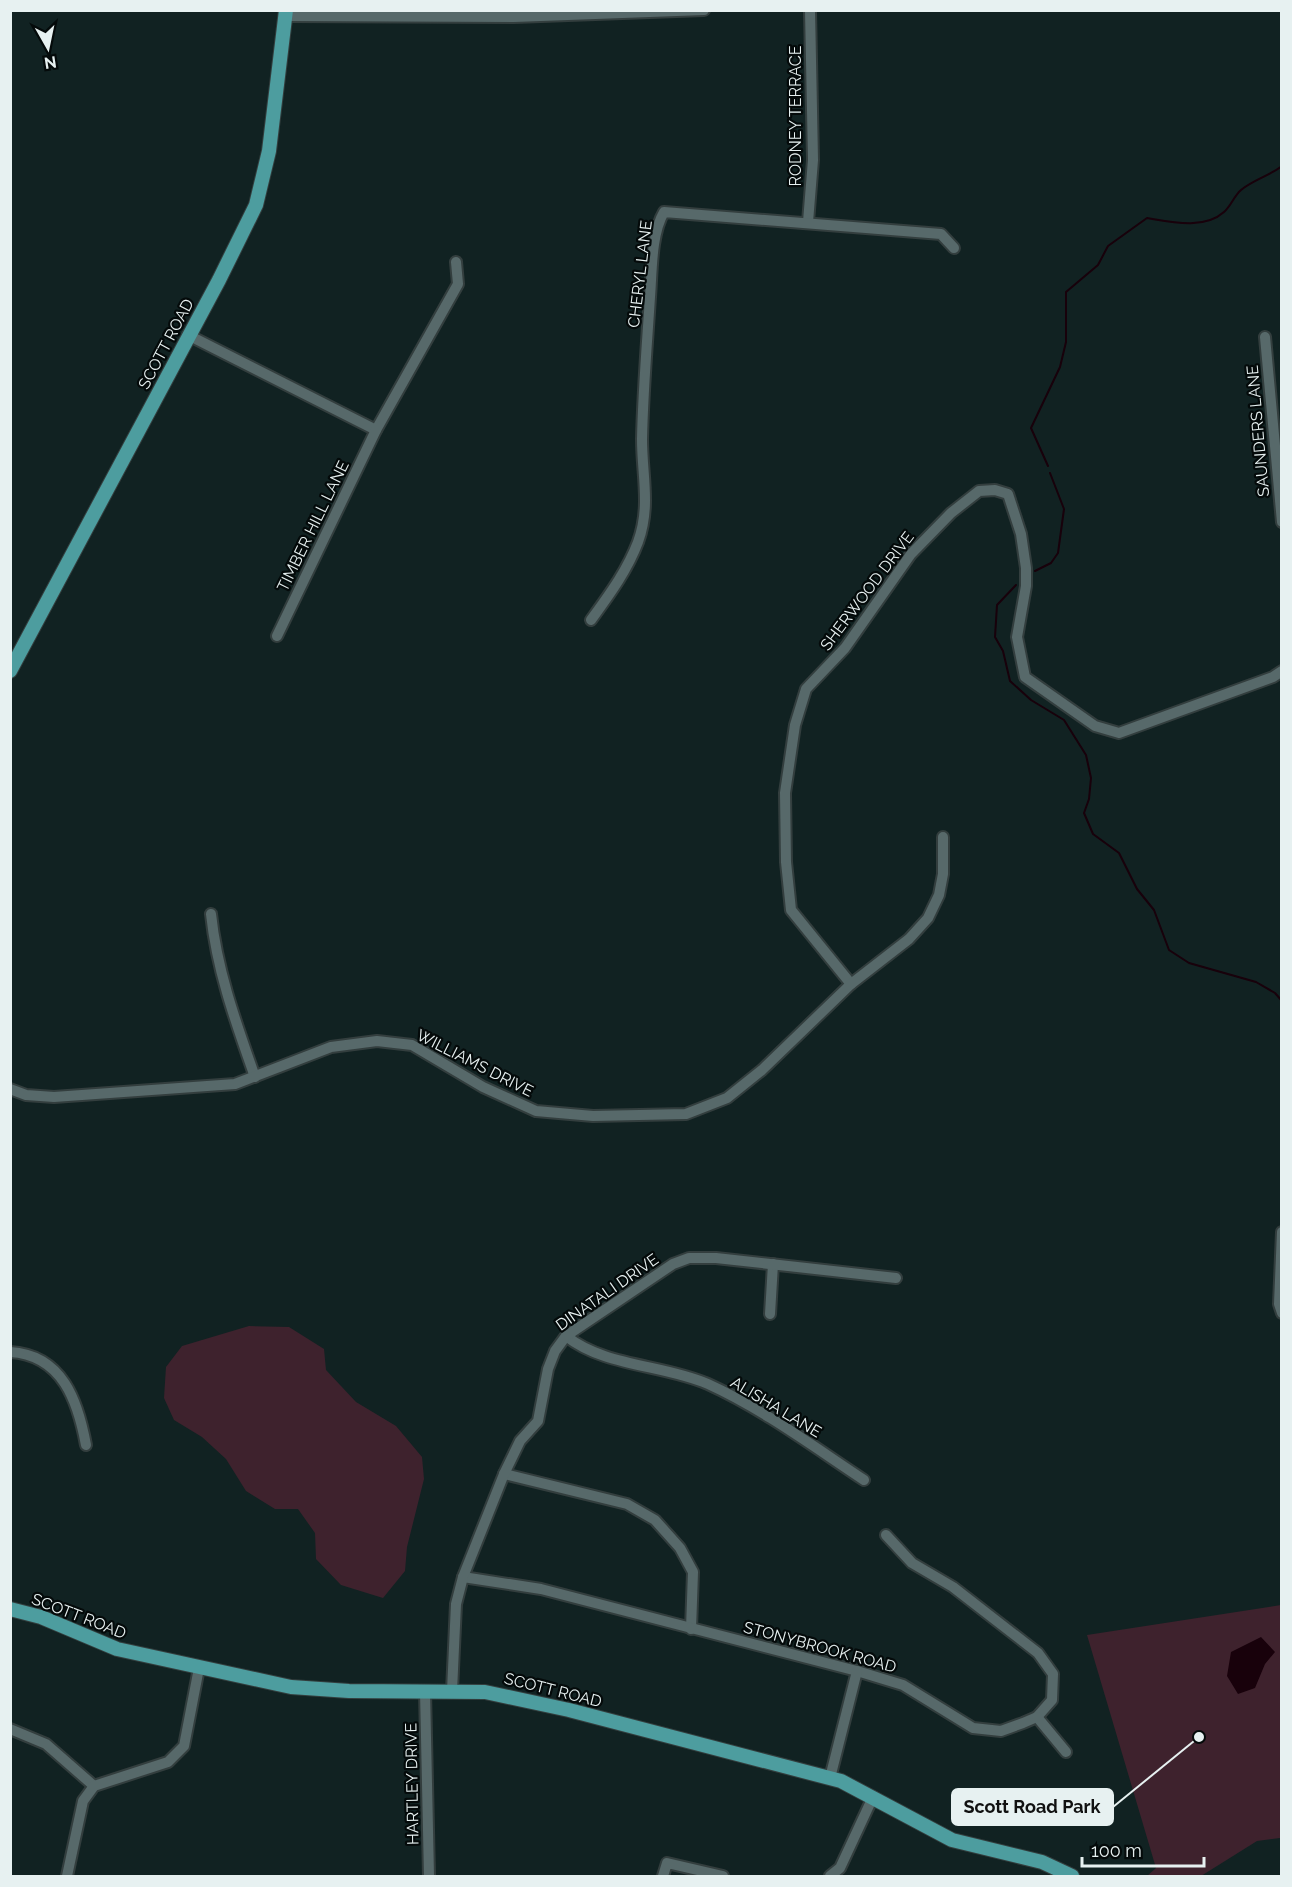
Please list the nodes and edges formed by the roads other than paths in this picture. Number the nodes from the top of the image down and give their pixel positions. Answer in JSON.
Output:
{"nodes":[{"id":1,"x":704,"y":10,"type":"edge"},
{"id":2,"x":810,"y":10,"type":"edge"},
{"id":3,"x":285,"y":13,"type":"edge"},
{"id":4,"x":808,"y":222,"type":"junction"},
{"id":5,"x":954,"y":248,"type":"dead end"},
{"id":6,"x":456,"y":262,"type":"dead end"},
{"id":7,"x":188,"y":335,"type":"junction"},
{"id":8,"x":1265,"y":337,"type":"dead end"},
{"id":9,"x":376,"y":430,"type":"junction"},
{"id":10,"x":1278,"y":436,"type":"edge"},
{"id":11,"x":1281,"y":522,"type":"edge"},
{"id":12,"x":591,"y":620,"type":"dead end"},
{"id":13,"x":277,"y":636,"type":"dead end"},
{"id":14,"x":10,"y":671,"type":"edge"},
{"id":15,"x":1281,"y":671,"type":"edge"},
{"id":16,"x":943,"y":837,"type":"dead end"},
{"id":17,"x":211,"y":914,"type":"dead end"},
{"id":18,"x":851,"y":984,"type":"junction"},
{"id":19,"x":255,"y":1077,"type":"junction"},
{"id":20,"x":10,"y":1089,"type":"edge"},
{"id":21,"x":1281,"y":1232,"type":"edge"},
{"id":22,"x":772,"y":1264,"type":"junction"},
{"id":23,"x":896,"y":1278,"type":"dead end"},
{"id":24,"x":1281,"y":1313,"type":"edge"},
{"id":25,"x":770,"y":1314,"type":"dead end"},
{"id":26,"x":566,"y":1336,"type":"junction"},
{"id":27,"x":10,"y":1352,"type":"edge"},
{"id":28,"x":86,"y":1445,"type":"dead end"},
{"id":29,"x":504,"y":1474,"type":"junction"},
{"id":30,"x":864,"y":1480,"type":"dead end"},
{"id":31,"x":886,"y":1535,"type":"dead end"},
{"id":32,"x":463,"y":1577,"type":"junction"},
{"id":33,"x":10,"y":1609,"type":"edge"},
{"id":34,"x":691,"y":1629,"type":"junction"},
{"id":35,"x":199,"y":1668,"type":"junction"},
{"id":36,"x":857,"y":1671,"type":"junction"},
{"id":37,"x":453,"y":1691,"type":"junction"},
{"id":38,"x":425,"y":1692,"type":"junction"},
{"id":39,"x":1037,"y":1718,"type":"junction"},
{"id":40,"x":10,"y":1729,"type":"edge"},
{"id":41,"x":1066,"y":1752,"type":"dead end"},
{"id":42,"x":830,"y":1778,"type":"junction"},
{"id":43,"x":94,"y":1786,"type":"junction"},
{"id":44,"x":873,"y":1797,"type":"junction"},
{"id":45,"x":67,"y":1876,"type":"edge"},
{"id":46,"x":429,"y":1876,"type":"edge"},
{"id":47,"x":663,"y":1876,"type":"edge"},
{"id":48,"x":723,"y":1876,"type":"edge"},
{"id":49,"x":830,"y":1876,"type":"edge"},
{"id":50,"x":1072,"y":1876,"type":"edge"}],
"edges":[{"from":1,"to":3,"type":"street"},
{"from":2,"to":4,"type":"street","name":"RODNEY TERRACE"},
{"from":3,"to":7,"type":"main road","name":"SCOTT ROAD"},
{"from":4,"to":5,"type":"street","name":"CHERYL LANE"},
{"from":4,"to":12,"type":"street","name":"CHERYL LANE"},
{"from":6,"to":9,"type":"street","name":"TIMBER HILL LANE"},
{"from":7,"to":9,"type":"street"},
{"from":7,"to":14,"type":"main road","name":"SCOTT ROAD"},
{"from":8,"to":10,"type":"street","name":"SAUNDERS LANE"},
{"from":9,"to":13,"type":"street","name":"TIMBER HILL LANE"},
{"from":10,"to":11,"type":"street","name":"SAUNDERS LANE"},
{"from":15,"to":18,"type":"street","name":"SHERWOOD DRIVE"},
{"from":16,"to":18,"type":"street","name":"WILLIAMS DRIVE"},
{"from":17,"to":19,"type":"street"},
{"from":18,"to":19,"type":"street","name":"WILLIAMS DRIVE"},
{"from":19,"to":20,"type":"street","name":"WILLIAMS DRIVE"},
{"from":21,"to":24,"type":"street"},
{"from":22,"to":23,"type":"street","name":"DINATALI DRIVE"},
{"from":22,"to":25,"type":"street"},
{"from":22,"to":26,"type":"street","name":"DINATALI DRIVE"},
{"from":26,"to":29,"type":"street","name":"DINATALI DRIVE"},
{"from":26,"to":30,"type":"street","name":"ALISHA LANE"},
{"from":27,"to":28,"type":"street"},
{"from":29,"to":32,"type":"street","name":"DINATALI DRIVE"},
{"from":29,"to":34,"type":"street"},
{"from":31,"to":39,"type":"street"},
{"from":32,"to":34,"type":"street","name":"STONYBROOK ROAD"},
{"from":32,"to":37,"type":"street","name":"DINATALI DRIVE"},
{"from":33,"to":35,"type":"main road","name":"SCOTT ROAD"},
{"from":34,"to":36,"type":"street","name":"STONYBROOK ROAD"},
{"from":35,"to":38,"type":"main road","name":"SCOTT ROAD"},
{"from":35,"to":43,"type":"street"},
{"from":36,"to":39,"type":"street","name":"STONYBROOK ROAD"},
{"from":36,"to":42,"type":"street"},
{"from":37,"to":38,"type":"main road","name":"SCOTT ROAD"},
{"from":37,"to":42,"type":"main road","name":"SCOTT ROAD"},
{"from":38,"to":46,"type":"street","name":"HARTLEY DRIVE"},
{"from":39,"to":41,"type":"street"},
{"from":40,"to":43,"type":"street"},
{"from":42,"to":44,"type":"main road","name":"SCOTT ROAD"},
{"from":43,"to":45,"type":"street"},
{"from":44,"to":49,"type":"street"},
{"from":44,"to":50,"type":"main road","name":"SCOTT ROAD"},
{"from":47,"to":48,"type":"street"}]}
